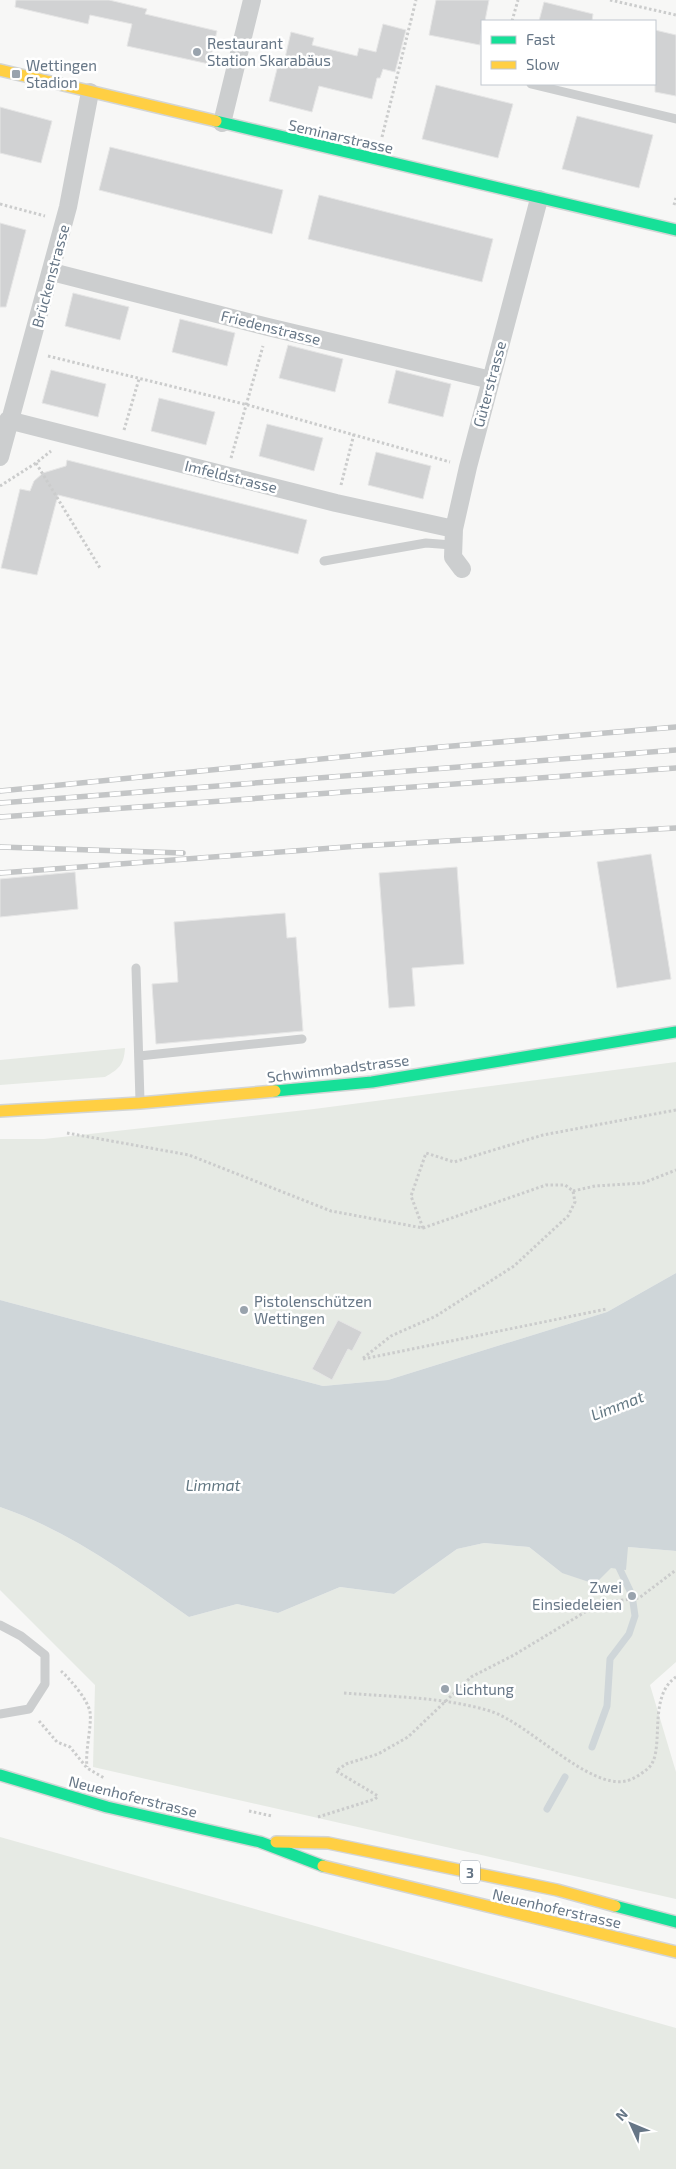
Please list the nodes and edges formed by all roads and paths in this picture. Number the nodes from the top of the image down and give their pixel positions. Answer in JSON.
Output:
{"nodes":[{"id":1,"x":252,"y":0,"type":"edge"},
{"id":2,"x":416,"y":0,"type":"edge"},
{"id":3,"x":518,"y":0,"type":"edge"},
{"id":4,"x":610,"y":0,"type":"edge"},
{"id":5,"x":676,"y":15,"type":"edge"},
{"id":6,"x":512,"y":20,"type":"edge"},
{"id":7,"x":0,"y":70,"type":"edge"},
{"id":8,"x":535,"y":85,"type":"edge"},
{"id":9,"x":90,"y":92,"type":"junction"},
{"id":10,"x":676,"y":119,"type":"edge"},
{"id":11,"x":222,"y":123,"type":"junction"},
{"id":12,"x":380,"y":142,"type":"dead end"},
{"id":13,"x":539,"y":199,"type":"junction"},
{"id":14,"x":0,"y":204,"type":"edge"},
{"id":15,"x":64,"y":221,"type":"junction"},
{"id":16,"x":676,"y":230,"type":"edge"},
{"id":17,"x":52,"y":272,"type":"junction"},
{"id":18,"x":268,"y":327,"type":"junction"},
{"id":19,"x":29,"y":351,"type":"junction"},
{"id":20,"x":139,"y":378,"type":"junction"},
{"id":21,"x":491,"y":380,"type":"junction"},
{"id":22,"x":248,"y":405,"type":"junction"},
{"id":23,"x":8,"y":420,"type":"junction"},
{"id":24,"x":354,"y":434,"type":"junction"},
{"id":25,"x":69,"y":435,"type":"junction"},
{"id":26,"x":119,"y":448,"type":"junction"},
{"id":27,"x":0,"y":457,"type":"edge"},
{"id":28,"x":36,"y":463,"type":"junction"},
{"id":29,"x":468,"y":466,"type":"junction"},
{"id":30,"x":225,"y":475,"type":"junction"},
{"id":31,"x":0,"y":486,"type":"edge"},
{"id":32,"x":336,"y":503,"type":"junction"},
{"id":33,"x":453,"y":537,"type":"junction"},
{"id":34,"x":324,"y":561,"type":"dead end"},
{"id":35,"x":100,"y":568,"type":"dead end"},
{"id":36,"x":462,"y":569,"type":"dead end"},
{"id":37,"x":136,"y":968,"type":"dead end"},
{"id":38,"x":676,"y":1032,"type":"edge"},
{"id":39,"x":302,"y":1040,"type":"dead end"},
{"id":40,"x":139,"y":1056,"type":"junction"},
{"id":41,"x":140,"y":1103,"type":"junction"},
{"id":42,"x":55,"y":1109,"type":"junction"},
{"id":43,"x":676,"y":1110,"type":"edge"},
{"id":44,"x":0,"y":1111,"type":"edge"},
{"id":45,"x":676,"y":1170,"type":"edge"},
{"id":46,"x":573,"y":1191,"type":"junction"},
{"id":47,"x":423,"y":1228,"type":"junction"},
{"id":48,"x":607,"y":1310,"type":"dead end"},
{"id":49,"x":676,"y":1570,"type":"edge"},
{"id":50,"x":0,"y":1625,"type":"edge"},
{"id":51,"x":45,"y":1655,"type":"junction"},
{"id":52,"x":676,"y":1677,"type":"edge"},
{"id":53,"x":344,"y":1693,"type":"dead end"},
{"id":54,"x":446,"y":1701,"type":"junction"},
{"id":55,"x":29,"y":1709,"type":"junction"},
{"id":56,"x":0,"y":1714,"type":"edge"},
{"id":57,"x":0,"y":1775,"type":"edge"},
{"id":58,"x":312,"y":1819,"type":"dead end"},
{"id":59,"x":260,"y":1842,"type":"junction"},
{"id":60,"x":676,"y":1922,"type":"edge"},
{"id":61,"x":648,"y":1944,"type":"junction"},
{"id":62,"x":676,"y":1952,"type":"edge"},
{"id":63,"x":669,"y":1964,"type":"dead end"}],
"edges":[{"from":1,"to":11,"type":"street"},
{"from":2,"to":12,"type":"path"},
{"from":3,"to":6,"type":"path"},
{"from":4,"to":5,"type":"path"},
{"from":7,"to":9,"type":"main road","name":"Seminarstrasse"},
{"from":8,"to":10,"type":"lane"},
{"from":9,"to":11,"type":"main road","name":"Seminarstrasse"},
{"from":9,"to":15,"type":"street","name":"Brückenstrasse"},
{"from":11,"to":13,"type":"main road","name":"Seminarstrasse"},
{"from":13,"to":16,"type":"main road","name":"Seminarstrasse"},
{"from":13,"to":21,"type":"street","name":"Güterstrasse"},
{"from":14,"to":15,"type":"path"},
{"from":15,"to":17,"type":"street","name":"Brückenstrasse"},
{"from":17,"to":18,"type":"street","name":"Friedenstrasse"},
{"from":17,"to":19,"type":"street","name":"Brückenstrasse"},
{"from":18,"to":21,"type":"street","name":"Friedenstrasse"},
{"from":18,"to":22,"type":"path"},
{"from":19,"to":20,"type":"path"},
{"from":19,"to":23,"type":"street","name":"Brückenstrasse"},
{"from":20,"to":22,"type":"path"},
{"from":20,"to":26,"type":"path"},
{"from":21,"to":29,"type":"street","name":"Güterstrasse"},
{"from":22,"to":24,"type":"path"},
{"from":22,"to":30,"type":"path"},
{"from":23,"to":25,"type":"street","name":"Imfeldstrasse"},
{"from":23,"to":27,"type":"street","name":"Brückenstrasse"},
{"from":24,"to":29,"type":"path"},
{"from":24,"to":32,"type":"path"},
{"from":25,"to":26,"type":"street","name":"Imfeldstrasse"},
{"from":25,"to":28,"type":"path"},
{"from":26,"to":30,"type":"street","name":"Imfeldstrasse"},
{"from":28,"to":31,"type":"path"},
{"from":28,"to":35,"type":"path"},
{"from":29,"to":33,"type":"street","name":"Güterstrasse"},
{"from":30,"to":32,"type":"street","name":"Imfeldstrasse"},
{"from":32,"to":33,"type":"street","name":"Imfeldstrasse"},
{"from":33,"to":34,"type":"lane"},
{"from":33,"to":36,"type":"street"},
{"from":37,"to":40,"type":"lane"},
{"from":38,"to":41,"type":"main road","name":"Schwimmbadstrasse"},
{"from":39,"to":40,"type":"lane"},
{"from":40,"to":41,"type":"lane"},
{"from":41,"to":42,"type":"main road","name":"Schwimmbadstrasse"},
{"from":42,"to":44,"type":"main road","name":"Schwimmbadstrasse"},
{"from":42,"to":47,"type":"path"},
{"from":43,"to":47,"type":"path"},
{"from":45,"to":46,"type":"path"},
{"from":46,"to":47,"type":"path"},
{"from":46,"to":48,"type":"path"},
{"from":49,"to":54,"type":"path"},
{"from":50,"to":51,"type":"lane"},
{"from":51,"to":55,"type":"lane"},
{"from":51,"to":55,"type":"path"},
{"from":52,"to":54,"type":"path"},
{"from":53,"to":54,"type":"path"},
{"from":54,"to":58,"type":"path"},
{"from":55,"to":56,"type":"lane"},
{"from":57,"to":59,"type":"main road","name":"Neuenhoferstrasse","number":"3"},
{"from":59,"to":60,"type":"main road","name":"Neuenhoferstrasse","number":"3"},
{"from":59,"to":61,"type":"main road","name":"Neuenhoferstrasse","number":"3"},
{"from":61,"to":62,"type":"main road","name":"Neuenhoferstrasse","number":"3"},
{"from":61,"to":63,"type":"main road"}]}
